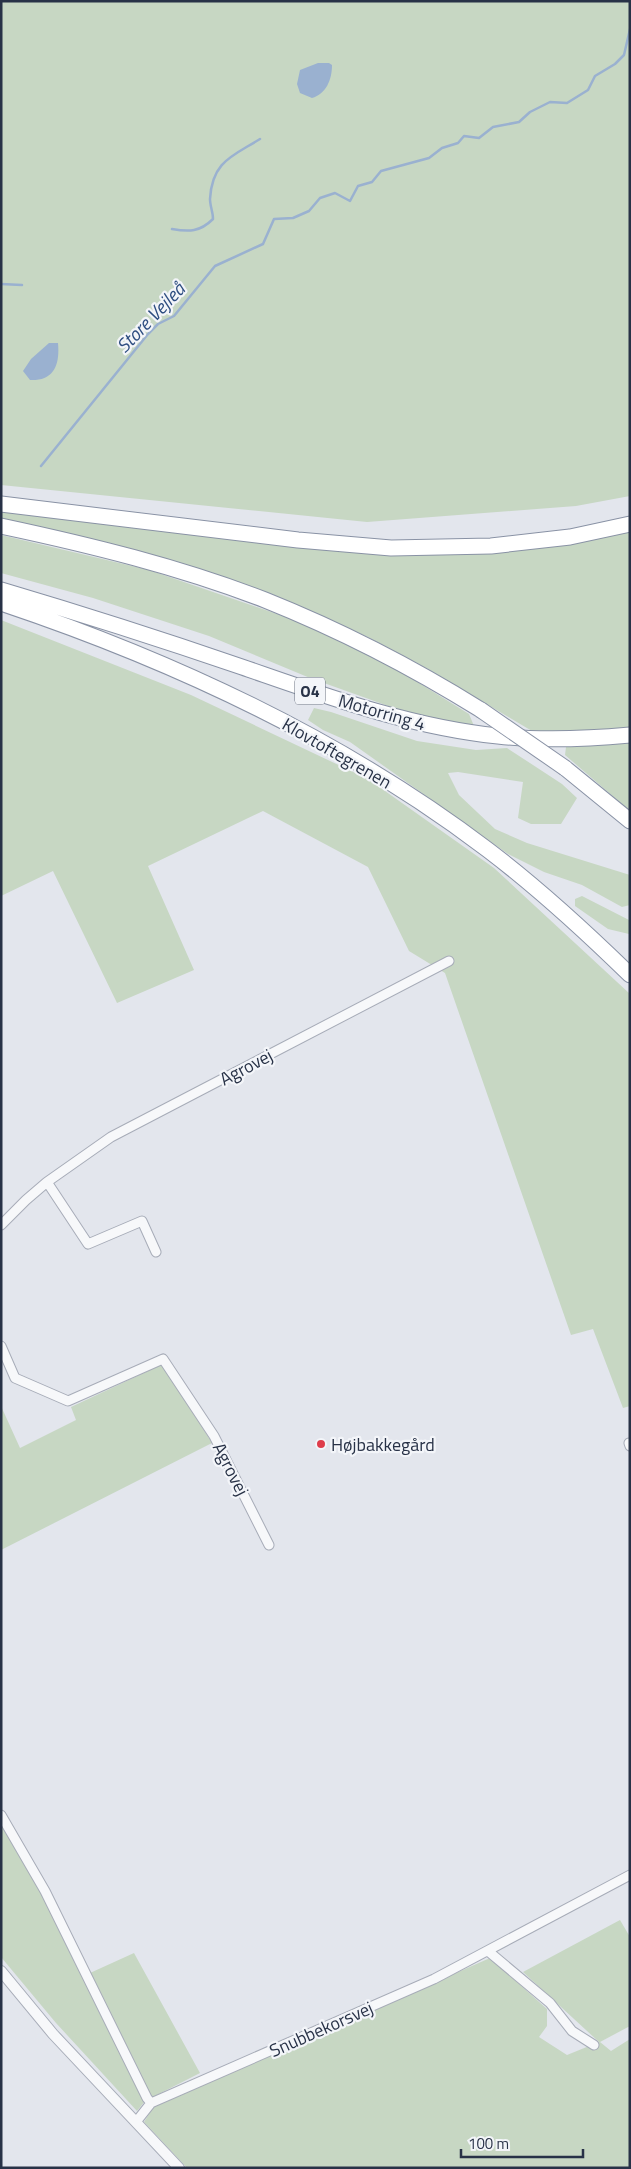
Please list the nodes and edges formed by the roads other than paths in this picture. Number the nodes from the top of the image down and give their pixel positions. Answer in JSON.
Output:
{"nodes":[{"id":1,"x":1,"y":504,"type":"edge"},
{"id":2,"x":630,"y":524,"type":"edge"},
{"id":3,"x":1,"y":526,"type":"edge"},
{"id":4,"x":1,"y":590,"type":"edge"},
{"id":5,"x":1,"y":603,"type":"edge"},
{"id":6,"x":630,"y":735,"type":"edge"},
{"id":7,"x":630,"y":821,"type":"edge"},
{"id":8,"x":449,"y":961,"type":"dead end"},
{"id":9,"x":630,"y":974,"type":"edge"},
{"id":10,"x":47,"y":1182,"type":"junction"},
{"id":11,"x":1,"y":1226,"type":"edge"},
{"id":12,"x":156,"y":1252,"type":"dead end"},
{"id":13,"x":1,"y":1346,"type":"edge"},
{"id":14,"x":269,"y":1545,"type":"dead end"},
{"id":15,"x":1,"y":1815,"type":"edge"},
{"id":16,"x":630,"y":1875,"type":"edge"},
{"id":17,"x":488,"y":1951,"type":"junction"},
{"id":18,"x":1,"y":1971,"type":"edge"},
{"id":19,"x":594,"y":2044,"type":"dead end"},
{"id":20,"x":151,"y":2103,"type":"junction"},
{"id":21,"x":136,"y":2122,"type":"junction"},
{"id":22,"x":179,"y":2168,"type":"edge"}],
"edges":[{"from":1,"to":2,"type":"highway"},
{"from":3,"to":7,"type":"highway","bridge":true},
{"from":4,"to":6,"type":"highway","name":"Motorring 4","number":"O4"},
{"from":5,"to":9,"type":"highway","name":"Klovtoftegrenen"},
{"from":8,"to":10,"type":"street","name":"Agrovej"},
{"from":10,"to":11,"type":"street","name":"Agrovej"},
{"from":10,"to":12,"type":"street"},
{"from":13,"to":14,"type":"street","name":"Agrovej"},
{"from":15,"to":20,"type":"street"},
{"from":16,"to":17,"type":"street","name":"Snubbekorsvej"},
{"from":17,"to":19,"type":"street"},
{"from":17,"to":20,"type":"street","name":"Snubbekorsvej"},
{"from":18,"to":21,"type":"street"},
{"from":20,"to":21,"type":"street","name":"Snubbekorsvej"},
{"from":21,"to":22,"type":"street"}]}
